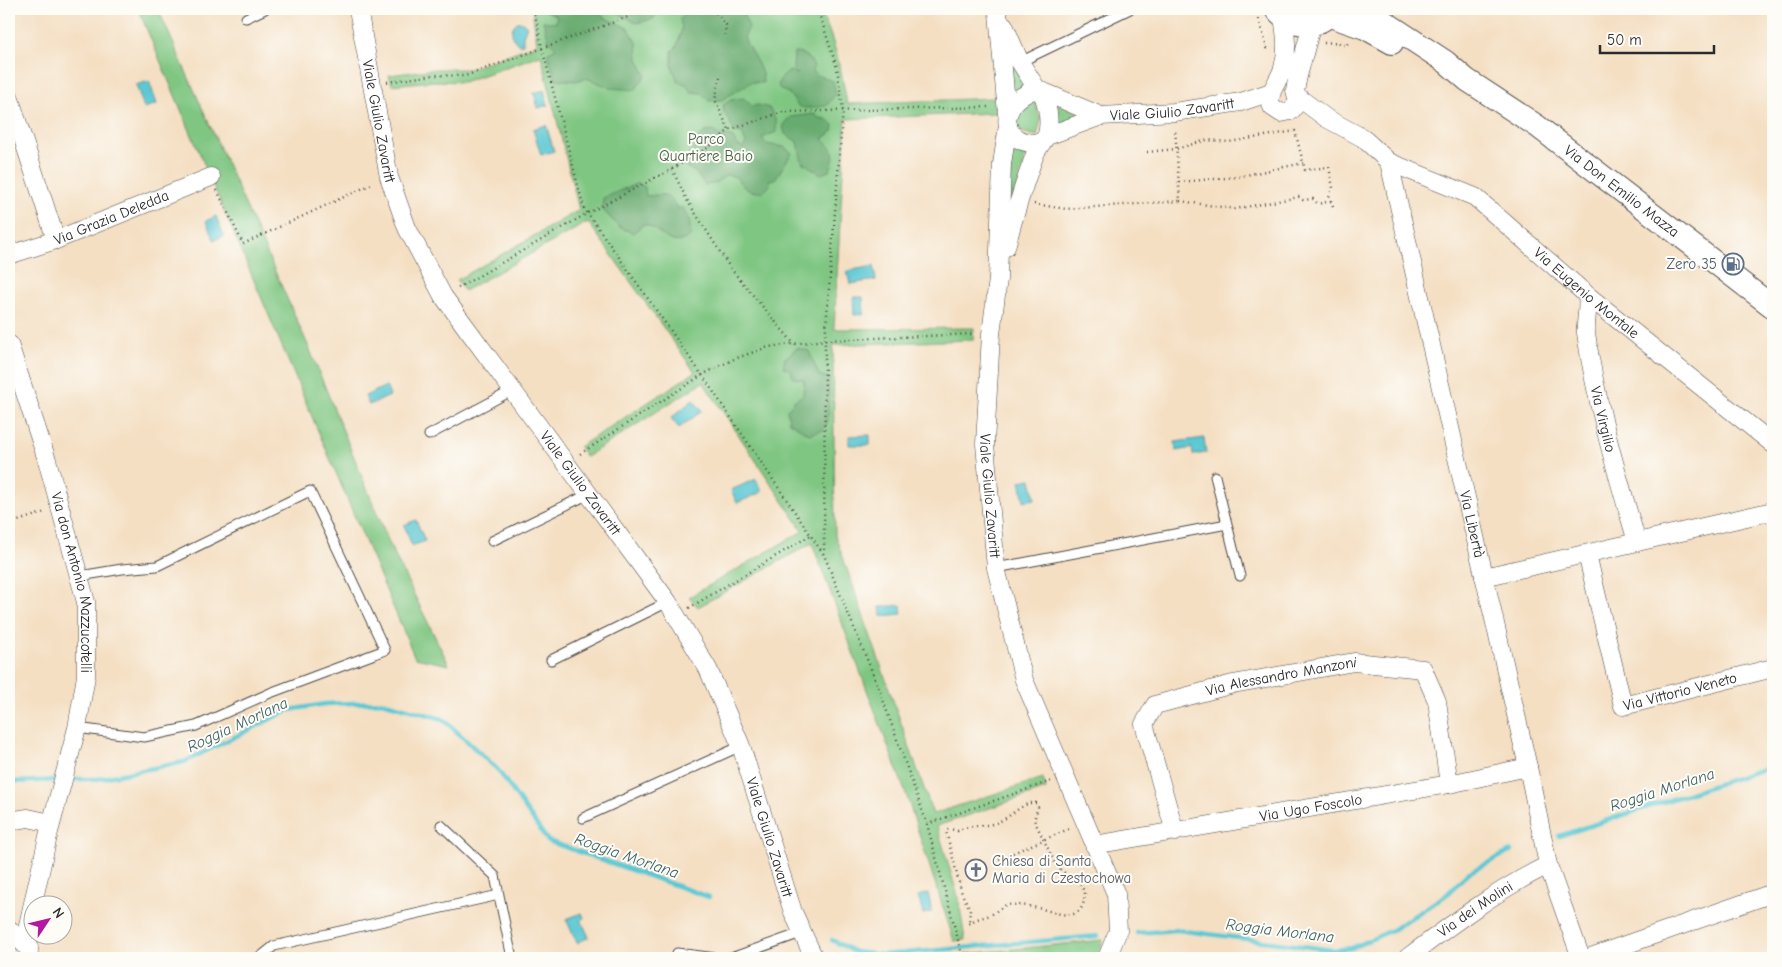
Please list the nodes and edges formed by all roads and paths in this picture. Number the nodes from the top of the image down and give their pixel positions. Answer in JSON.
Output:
{"nodes":[{"id":1,"x":265,"y":9,"type":"edge"},
{"id":2,"x":358,"y":9,"type":"edge"},
{"id":3,"x":534,"y":9,"type":"edge"},
{"id":4,"x":650,"y":9,"type":"edge"},
{"id":5,"x":713,"y":9,"type":"edge"},
{"id":6,"x":815,"y":9,"type":"edge"},
{"id":7,"x":1130,"y":9,"type":"edge"},
{"id":8,"x":1365,"y":9,"type":"edge"},
{"id":9,"x":998,"y":11,"type":"edge"},
{"id":10,"x":1280,"y":13,"type":"edge"},
{"id":11,"x":1326,"y":16,"type":"edge"},
{"id":12,"x":246,"y":18,"type":"dead end"},
{"id":13,"x":725,"y":35,"type":"dead end"},
{"id":14,"x":542,"y":48,"type":"junction"},
{"id":15,"x":1020,"y":62,"type":"junction"},
{"id":16,"x":720,"y":77,"type":"dead end"},
{"id":17,"x":1467,"y":80,"type":"junction"},
{"id":18,"x":373,"y":84,"type":"junction"},
{"id":19,"x":1039,"y":90,"type":"junction"},
{"id":20,"x":1272,"y":94,"type":"junction"},
{"id":21,"x":9,"y":96,"type":"edge"},
{"id":22,"x":1295,"y":99,"type":"junction"},
{"id":23,"x":843,"y":109,"type":"junction"},
{"id":24,"x":1174,"y":112,"type":"junction"},
{"id":25,"x":1006,"y":116,"type":"junction"},
{"id":26,"x":1102,"y":116,"type":"junction"},
{"id":27,"x":729,"y":130,"type":"junction"},
{"id":28,"x":1044,"y":139,"type":"junction"},
{"id":29,"x":1176,"y":150,"type":"junction"},
{"id":30,"x":1147,"y":152,"type":"dead end"},
{"id":31,"x":1389,"y":162,"type":"junction"},
{"id":32,"x":1304,"y":163,"type":"junction"},
{"id":33,"x":672,"y":169,"type":"junction"},
{"id":34,"x":211,"y":177,"type":"joint"},
{"id":35,"x":390,"y":177,"type":"junction"},
{"id":36,"x":1179,"y":182,"type":"junction"},
{"id":37,"x":1180,"y":201,"type":"junction"},
{"id":38,"x":1331,"y":201,"type":"junction"},
{"id":39,"x":1018,"y":202,"type":"junction"},
{"id":40,"x":1333,"y":206,"type":"dead end"},
{"id":41,"x":588,"y":214,"type":"junction"},
{"id":42,"x":56,"y":240,"type":"junction"},
{"id":43,"x":9,"y":255,"type":"edge"},
{"id":44,"x":998,"y":279,"type":"junction"},
{"id":45,"x":1587,"y":295,"type":"junction"},
{"id":46,"x":443,"y":296,"type":"junction"},
{"id":47,"x":1773,"y":307,"type":"edge"},
{"id":48,"x":991,"y":334,"type":"junction"},
{"id":49,"x":825,"y":340,"type":"junction"},
{"id":50,"x":9,"y":344,"type":"edge"},
{"id":51,"x":795,"y":345,"type":"junction"},
{"id":52,"x":702,"y":375,"type":"junction"},
{"id":53,"x":513,"y":390,"type":"junction"},
{"id":54,"x":429,"y":435,"type":"dead end"},
{"id":55,"x":1773,"y":444,"type":"edge"},
{"id":56,"x":565,"y":463,"type":"junction"},
{"id":57,"x":1215,"y":476,"type":"dead end"},
{"id":58,"x":589,"y":494,"type":"junction"},
{"id":59,"x":59,"y":507,"type":"junction"},
{"id":60,"x":1773,"y":511,"type":"edge"},
{"id":61,"x":9,"y":524,"type":"edge"},
{"id":62,"x":1227,"y":524,"type":"junction"},
{"id":63,"x":811,"y":535,"type":"junction"},
{"id":64,"x":492,"y":541,"type":"dead end"},
{"id":65,"x":1637,"y":542,"type":"junction"},
{"id":66,"x":1586,"y":554,"type":"junction"},
{"id":67,"x":824,"y":555,"type":"junction"},
{"id":68,"x":996,"y":568,"type":"junction"},
{"id":69,"x":80,"y":576,"type":"junction"},
{"id":70,"x":1240,"y":576,"type":"dead end"},
{"id":71,"x":1484,"y":578,"type":"junction"},
{"id":72,"x":673,"y":609,"type":"junction"},
{"id":73,"x":552,"y":660,"type":"dead end"},
{"id":74,"x":1773,"y":668,"type":"edge"},
{"id":75,"x":77,"y":728,"type":"junction"},
{"id":76,"x":741,"y":746,"type":"junction"},
{"id":77,"x":1528,"y":768,"type":"junction"},
{"id":78,"x":1064,"y":776,"type":"junction"},
{"id":79,"x":1449,"y":784,"type":"junction"},
{"id":80,"x":584,"y":818,"type":"dead end"},
{"id":81,"x":9,"y":822,"type":"edge"},
{"id":82,"x":1084,"y":822,"type":"junction"},
{"id":83,"x":51,"y":823,"type":"junction"},
{"id":84,"x":926,"y":824,"type":"junction"},
{"id":85,"x":441,"y":825,"type":"dead end"},
{"id":86,"x":1175,"y":832,"type":"junction"},
{"id":87,"x":1044,"y":840,"type":"junction"},
{"id":88,"x":1094,"y":845,"type":"junction"},
{"id":89,"x":999,"y":859,"type":"dead end"},
{"id":90,"x":1548,"y":866,"type":"junction"},
{"id":91,"x":1773,"y":893,"type":"edge"},
{"id":92,"x":499,"y":895,"type":"junction"},
{"id":93,"x":9,"y":928,"type":"edge"},
{"id":94,"x":801,"y":933,"type":"junction"},
{"id":95,"x":677,"y":952,"type":"dead end"},
{"id":96,"x":29,"y":954,"type":"edge"},
{"id":97,"x":259,"y":958,"type":"edge"},
{"id":98,"x":512,"y":958,"type":"edge"},
{"id":99,"x":716,"y":958,"type":"edge"},
{"id":100,"x":731,"y":958,"type":"edge"},
{"id":101,"x":814,"y":958,"type":"edge"},
{"id":102,"x":963,"y":958,"type":"edge"},
{"id":103,"x":1107,"y":958,"type":"edge"},
{"id":104,"x":1407,"y":958,"type":"edge"},
{"id":105,"x":1581,"y":958,"type":"edge"},
{"id":106,"x":1588,"y":958,"type":"edge"}],
"edges":[{"from":1,"to":12,"type":"lane"},
{"from":2,"to":18,"type":"street","name":"Viale Giulio Zavaritt"},
{"from":3,"to":14,"type":"path"},
{"from":4,"to":14,"type":"path"},
{"from":5,"to":13,"type":"path"},
{"from":6,"to":23,"type":"path"},
{"from":7,"to":15,"type":"lane"},
{"from":8,"to":17,"type":"street","name":"Via Don Emilio Mazza"},
{"from":9,"to":15,"type":"street","name":"Viale Giulio Zavaritt"},
{"from":9,"to":25,"type":"street","name":"Viale Giulio Zavaritt"},
{"from":10,"to":11,"type":"street","name":"Via Don Emilio Mazza"},
{"from":10,"to":20,"type":"street"},
{"from":11,"to":17,"type":"street","name":"Via Don Emilio Mazza"},
{"from":11,"to":22,"type":"street"},
{"from":14,"to":18,"type":"path"},
{"from":14,"to":41,"type":"path"},
{"from":15,"to":19,"type":"street","name":"Viale Giulio Zavaritt"},
{"from":16,"to":27,"type":"path"},
{"from":17,"to":47,"type":"street","name":"Via Don Emilio Mazza"},
{"from":18,"to":35,"type":"street","name":"Viale Giulio Zavaritt"},
{"from":19,"to":25,"type":"street"},
{"from":19,"to":26,"type":"street","name":"Viale Giulio Zavaritt"},
{"from":19,"to":28,"type":"street"},
{"from":20,"to":22,"type":"street"},
{"from":20,"to":22,"type":"street"},
{"from":20,"to":24,"type":"street","name":"Viale Giulio Zavaritt"},
{"from":21,"to":42,"type":"street"},
{"from":22,"to":31,"type":"street"},
{"from":23,"to":25,"type":"path"},
{"from":23,"to":27,"type":"path"},
{"from":23,"to":49,"type":"path"},
{"from":24,"to":26,"type":"street","name":"Viale Giulio Zavaritt"},
{"from":24,"to":29,"type":"path"},
{"from":25,"to":28,"type":"street"},
{"from":25,"to":44,"type":"street","name":"Viale Giulio Zavaritt"},
{"from":26,"to":28,"type":"street","name":"Viale Giulio Zavaritt"},
{"from":27,"to":33,"type":"path"},
{"from":28,"to":39,"type":"street","name":"Viale Giulio Zavaritt"},
{"from":29,"to":30,"type":"path"},
{"from":29,"to":32,"type":"path"},
{"from":29,"to":36,"type":"path"},
{"from":31,"to":45,"type":"street","name":"Via Eugenio Montale"},
{"from":31,"to":71,"type":"street","name":"Via Libertà"},
{"from":32,"to":36,"type":"path"},
{"from":32,"to":38,"type":"path"},
{"from":33,"to":41,"type":"path"},
{"from":33,"to":51,"type":"path"},
{"from":34,"to":35,"type":"path"},
{"from":34,"to":42,"type":"street","name":"Via Grazia Deledda"},
{"from":35,"to":46,"type":"street","name":"Viale Giulio Zavaritt"},
{"from":36,"to":37,"type":"path"},
{"from":37,"to":38,"type":"path"},
{"from":37,"to":39,"type":"path"},
{"from":38,"to":40,"type":"path"},
{"from":39,"to":44,"type":"street","name":"Viale Giulio Zavaritt"},
{"from":41,"to":46,"type":"path"},
{"from":41,"to":52,"type":"path"},
{"from":42,"to":43,"type":"street","name":"Via Grazia Deledda"},
{"from":44,"to":48,"type":"street","name":"Viale Giulio Zavaritt"},
{"from":45,"to":55,"type":"street","name":"Via Eugenio Montale"},
{"from":45,"to":65,"type":"street","name":"Via Virgilio"},
{"from":46,"to":53,"type":"street","name":"Viale Giulio Zavaritt"},
{"from":48,"to":49,"type":"path"},
{"from":48,"to":68,"type":"street","name":"Viale Giulio Zavaritt"},
{"from":49,"to":51,"type":"path"},
{"from":49,"to":67,"type":"path"},
{"from":50,"to":59,"type":"street","name":"Via don Antonio Mazzucotelli"},
{"from":51,"to":52,"type":"path"},
{"from":52,"to":56,"type":"path"},
{"from":52,"to":63,"type":"path"},
{"from":53,"to":54,"type":"lane"},
{"from":53,"to":56,"type":"street","name":"Viale Giulio Zavaritt"},
{"from":56,"to":58,"type":"street","name":"Viale Giulio Zavaritt"},
{"from":57,"to":62,"type":"lane"},
{"from":58,"to":64,"type":"lane"},
{"from":58,"to":72,"type":"street","name":"Viale Giulio Zavaritt"},
{"from":59,"to":61,"type":"path"},
{"from":59,"to":69,"type":"street","name":"Via don Antonio Mazzucotelli"},
{"from":60,"to":65,"type":"street"},
{"from":62,"to":68,"type":"lane"},
{"from":62,"to":70,"type":"lane"},
{"from":63,"to":67,"type":"path"},
{"from":63,"to":72,"type":"path"},
{"from":65,"to":66,"type":"street"},
{"from":66,"to":71,"type":"street"},
{"from":66,"to":74,"type":"street","name":"Via Vittorio Veneto"},
{"from":67,"to":84,"type":"path"},
{"from":68,"to":78,"type":"street","name":"Viale Giulio Zavaritt"},
{"from":69,"to":75,"type":"street","name":"Via don Antonio Mazzucotelli"},
{"from":69,"to":75,"type":"lane"},
{"from":71,"to":77,"type":"street","name":"Via Libertà"},
{"from":72,"to":73,"type":"lane"},
{"from":72,"to":76,"type":"street","name":"Viale Giulio Zavaritt"},
{"from":75,"to":83,"type":"street","name":"Via don Antonio Mazzucotelli"},
{"from":76,"to":80,"type":"lane"},
{"from":76,"to":94,"type":"street","name":"Viale Giulio Zavaritt"},
{"from":77,"to":79,"type":"street","name":"Via Ugo Foscolo"},
{"from":77,"to":90,"type":"street","name":"Via Libertà"},
{"from":78,"to":82,"type":"street","name":"Viale Giulio Zavaritt"},
{"from":78,"to":84,"type":"path"},
{"from":79,"to":86,"type":"street","name":"Via Ugo Foscolo"},
{"from":79,"to":86,"type":"street","name":"Via Alessandro Manzoni"},
{"from":81,"to":83,"type":"street"},
{"from":82,"to":87,"type":"path"},
{"from":82,"to":88,"type":"street","name":"Viale Giulio Zavaritt"},
{"from":83,"to":96,"type":"street","name":"Via don Antonio Mazzucotelli"},
{"from":84,"to":102,"type":"path"},
{"from":85,"to":92,"type":"lane"},
{"from":86,"to":88,"type":"street","name":"Via Ugo Foscolo"},
{"from":87,"to":87,"type":"path"},
{"from":87,"to":89,"type":"path"},
{"from":88,"to":103,"type":"street","name":"Viale Giulio Zavaritt"},
{"from":90,"to":104,"type":"street","name":"Via dei Molini"},
{"from":90,"to":105,"type":"street","name":"Via Libertà"},
{"from":91,"to":106,"type":"street"},
{"from":92,"to":97,"type":"lane"},
{"from":92,"to":98,"type":"lane"},
{"from":93,"to":96,"type":"street","name":"Via don Antonio Mazzucotelli"},
{"from":94,"to":100,"type":"lane"},
{"from":94,"to":101,"type":"street","name":"Viale Giulio Zavaritt"},
{"from":95,"to":99,"type":"lane"}]}
